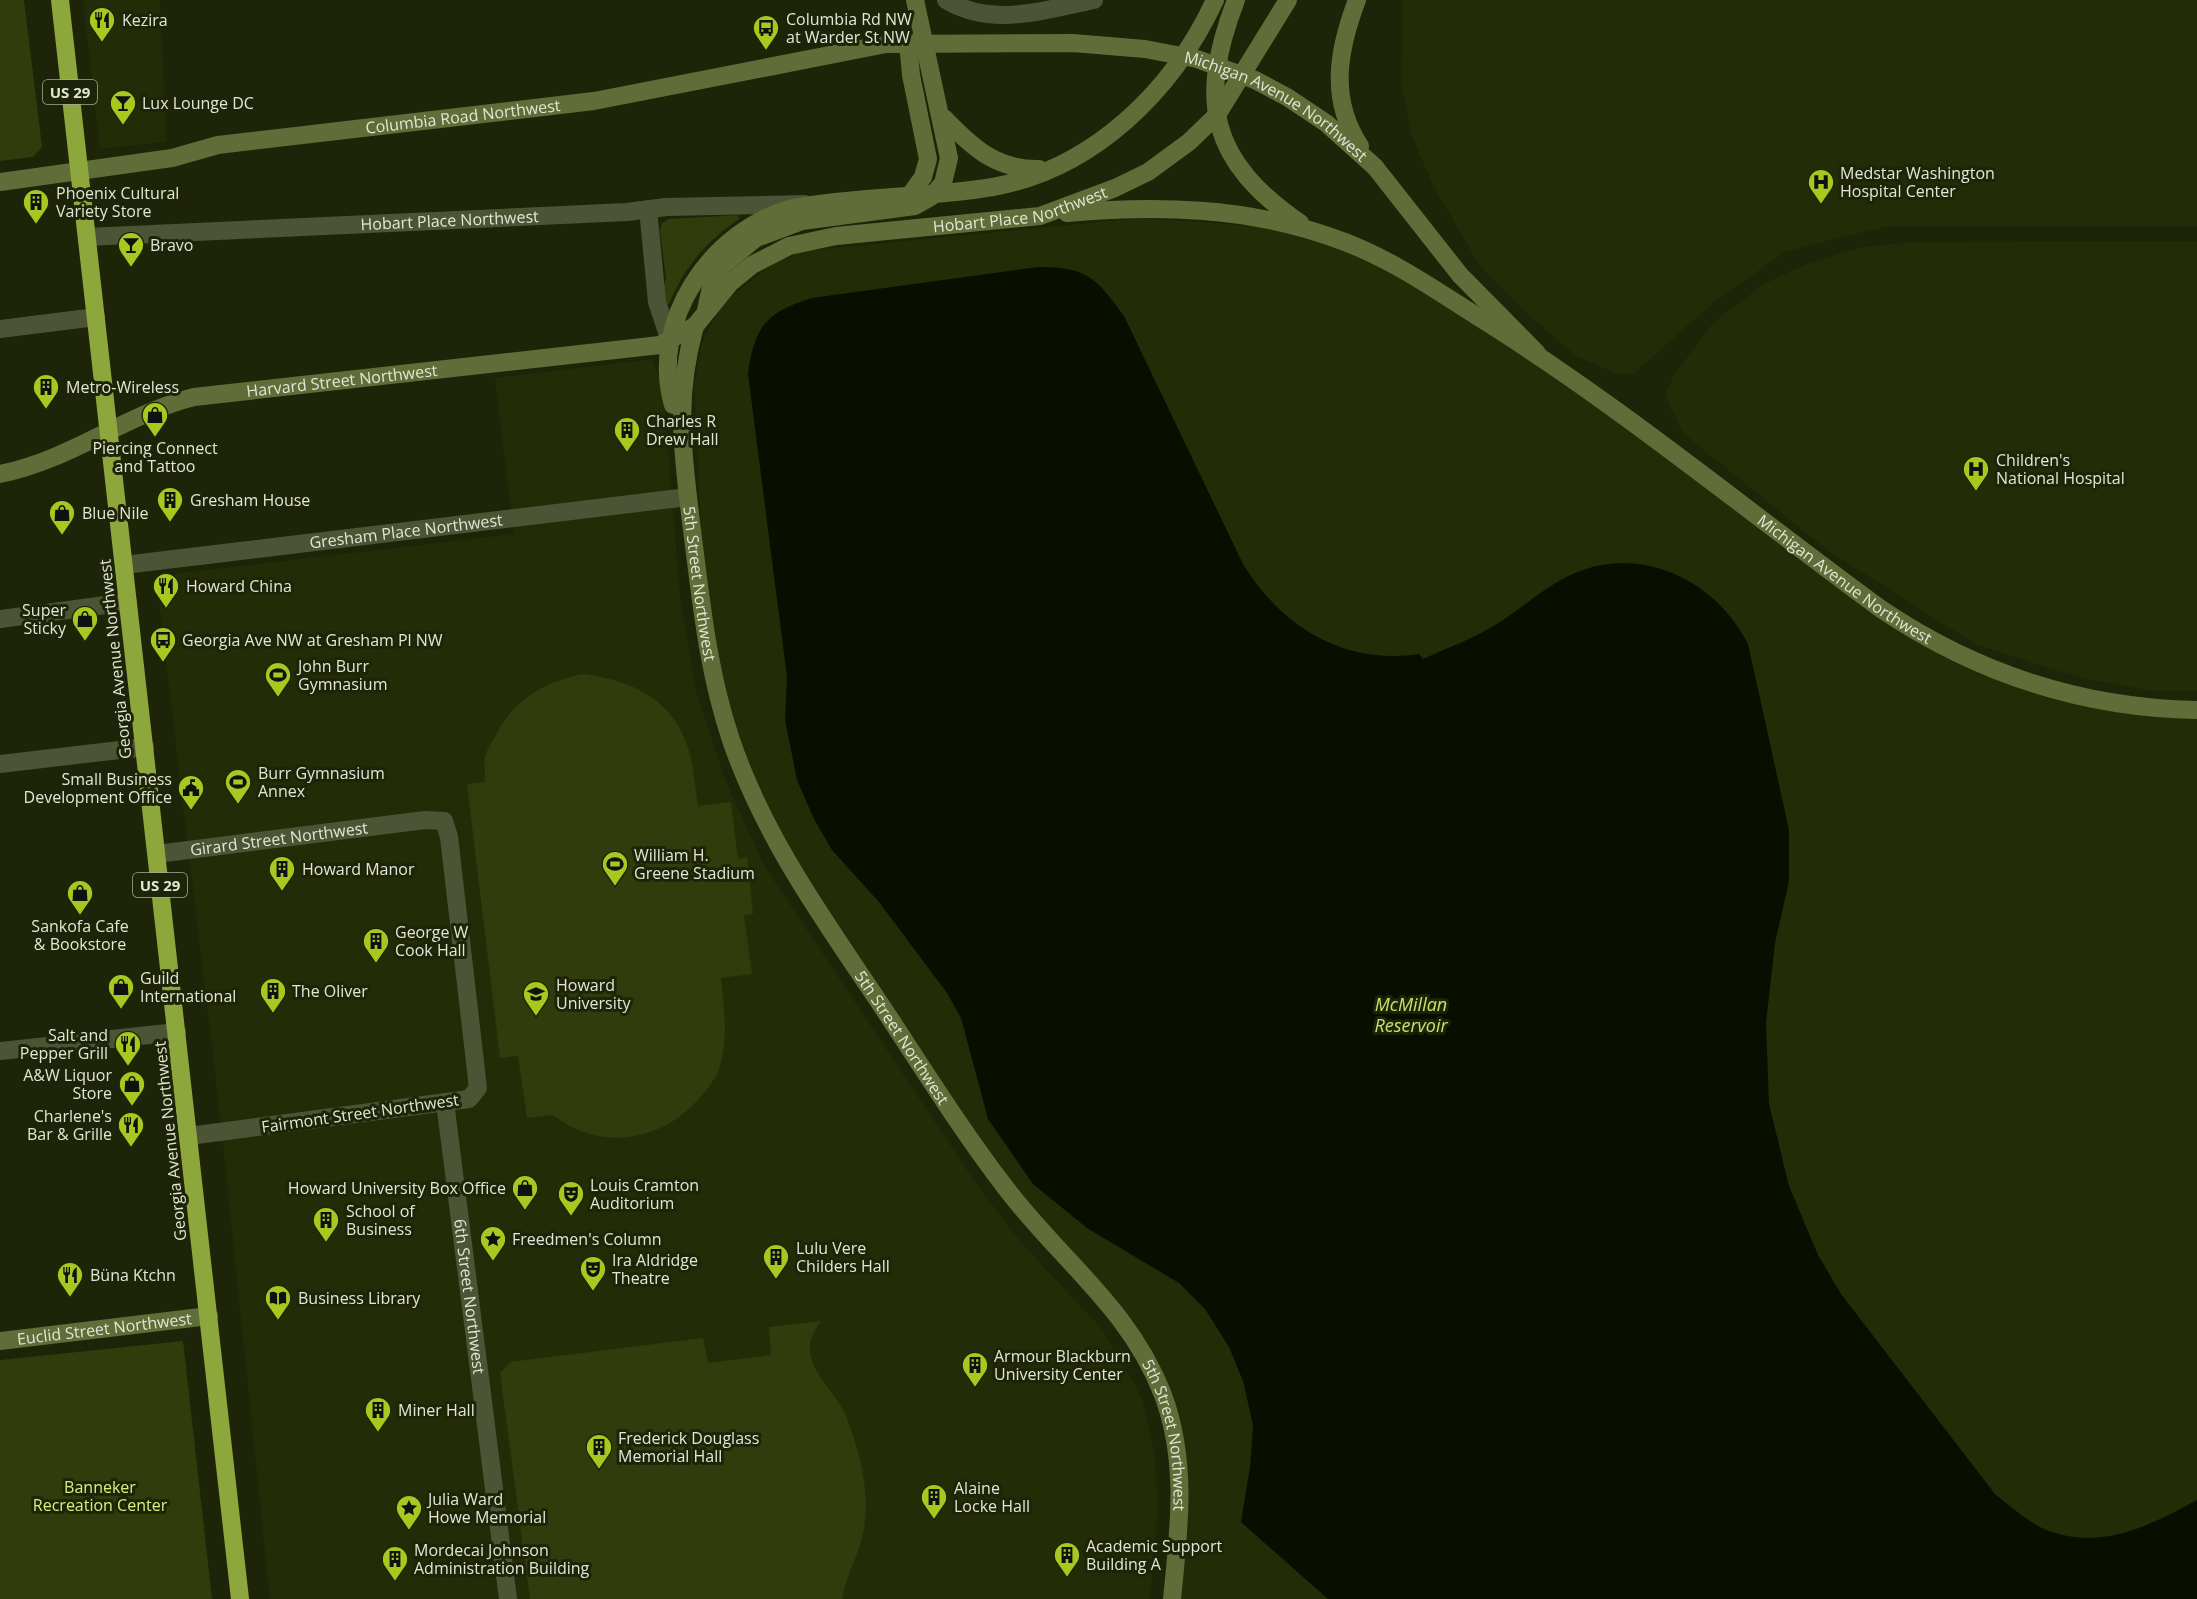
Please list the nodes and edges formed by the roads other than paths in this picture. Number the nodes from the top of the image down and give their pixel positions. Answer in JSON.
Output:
{"nodes":[{"id":1,"x":60,"y":0,"type":"edge"},
{"id":2,"x":915,"y":0,"type":"edge"},
{"id":3,"x":946,"y":0,"type":"edge"},
{"id":4,"x":1094,"y":0,"type":"edge"},
{"id":5,"x":1215,"y":0,"type":"edge"},
{"id":6,"x":1236,"y":0,"type":"edge"},
{"id":7,"x":1288,"y":0,"type":"edge"},
{"id":8,"x":1357,"y":0,"type":"edge"},
{"id":9,"x":917,"y":43,"type":"junction"},
{"id":10,"x":1217,"y":115,"type":"junction"},
{"id":11,"x":942,"y":116,"type":"junction"},
{"id":12,"x":1375,"y":167,"type":"junction"},
{"id":13,"x":1053,"y":169,"type":"junction"},
{"id":14,"x":79,"y":171,"type":"junction"},
{"id":15,"x":0,"y":182,"type":"edge"},
{"id":16,"x":935,"y":193,"type":"junction"},
{"id":17,"x":910,"y":195,"type":"junction"},
{"id":18,"x":813,"y":205,"type":"junction"},
{"id":19,"x":648,"y":209,"type":"junction"},
{"id":20,"x":1040,"y":216,"type":"junction"},
{"id":21,"x":1311,"y":230,"type":"junction"},
{"id":22,"x":87,"y":237,"type":"junction"},
{"id":23,"x":96,"y":317,"type":"junction"},
{"id":24,"x":700,"y":321,"type":"junction"},
{"id":25,"x":0,"y":329,"type":"edge"},
{"id":26,"x":670,"y":341,"type":"junction"},
{"id":27,"x":1537,"y":353,"type":"junction"},
{"id":28,"x":109,"y":432,"type":"junction"},
{"id":29,"x":681,"y":436,"type":"junction"},
{"id":30,"x":0,"y":474,"type":"edge"},
{"id":31,"x":688,"y":497,"type":"junction"},
{"id":32,"x":124,"y":565,"type":"junction"},
{"id":33,"x":128,"y":602,"type":"junction"},
{"id":34,"x":0,"y":619,"type":"edge"},
{"id":35,"x":2197,"y":710,"type":"edge"},
{"id":36,"x":145,"y":747,"type":"junction"},
{"id":37,"x":0,"y":764,"type":"edge"},
{"id":38,"x":157,"y":854,"type":"junction"},
{"id":39,"x":177,"y":1032,"type":"junction"},
{"id":40,"x":474,"y":1040,"type":"joint"},
{"id":41,"x":0,"y":1051,"type":"edge"},
{"id":42,"x":445,"y":1102,"type":"junction"},
{"id":43,"x":189,"y":1136,"type":"junction"},
{"id":44,"x":209,"y":1316,"type":"junction"},
{"id":45,"x":0,"y":1341,"type":"edge"},
{"id":46,"x":240,"y":1599,"type":"edge"},
{"id":47,"x":508,"y":1599,"type":"edge"},
{"id":48,"x":1172,"y":1599,"type":"edge"}],
"edges":[{"from":1,"to":14,"type":"highway","name":"Georgia Avenue Northwest","number":"US 29"},
{"from":2,"to":9,"type":"main road"},
{"from":3,"to":4,"type":"street"},
{"from":5,"to":13,"type":"main road","name":"Hobart Place Northwest"},
{"from":6,"to":10,"type":"main road"},
{"from":7,"to":10,"type":"main road","name":"Hobart Place Northwest"},
{"from":8,"to":12,"type":"main road"},
{"from":9,"to":11,"type":"main road"},
{"from":9,"to":12,"type":"main road","name":"Michigan Avenue Northwest"},
{"from":9,"to":14,"type":"main road","name":"Columbia Road Northwest"},
{"from":9,"to":17,"type":"main road"},
{"from":10,"to":20,"type":"main road","name":"Hobart Place Northwest"},
{"from":10,"to":21,"type":"main road"},
{"from":11,"to":13,"type":"main road"},
{"from":11,"to":16,"type":"main road"},
{"from":12,"to":27,"type":"main road","name":"Michigan Avenue Northwest"},
{"from":13,"to":16,"type":"main road","name":"Hobart Place Northwest"},
{"from":14,"to":15,"type":"main road","name":"Columbia Road Northwest"},
{"from":14,"to":22,"type":"highway","name":"Georgia Avenue Northwest","number":"US 29"},
{"from":16,"to":17,"type":"main road","name":"Hobart Place Northwest"},
{"from":16,"to":24,"type":"main road","name":"5th Street Northwest"},
{"from":17,"to":18,"type":"main road","name":"Hobart Place Northwest"},
{"from":18,"to":19,"type":"street","name":"Hobart Place Northwest"},
{"from":18,"to":26,"type":"main road","name":"Hobart Place Northwest"},
{"from":19,"to":22,"type":"street","name":"Hobart Place Northwest"},
{"from":19,"to":26,"type":"street","name":"5th Street Northwest"},
{"from":20,"to":21,"type":"main road","name":"Michigan Avenue Northwest"},
{"from":20,"to":24,"type":"main road","name":"Hobart Place Northwest"},
{"from":21,"to":27,"type":"main road","name":"Michigan Avenue Northwest"},
{"from":22,"to":23,"type":"highway","name":"Georgia Avenue Northwest","number":"US 29"},
{"from":23,"to":25,"type":"street"},
{"from":23,"to":28,"type":"highway","name":"Georgia Avenue Northwest","number":"US 29"},
{"from":24,"to":26,"type":"main road","name":"Harvard Street Northwest"},
{"from":24,"to":29,"type":"main road","name":"5th Street Northwest"},
{"from":26,"to":28,"type":"main road","name":"Harvard Street Northwest"},
{"from":26,"to":29,"type":"main road","name":"5th Street Northwest"},
{"from":27,"to":35,"type":"main road","name":"Michigan Avenue Northwest"},
{"from":28,"to":30,"type":"main road","name":"Harvard Street Northwest"},
{"from":28,"to":32,"type":"highway","name":"Georgia Avenue Northwest","number":"US 29"},
{"from":29,"to":31,"type":"main road","name":"5th Street Northwest"},
{"from":31,"to":32,"type":"street","name":"Gresham Place Northwest"},
{"from":31,"to":48,"type":"main road","name":"5th Street Northwest"},
{"from":32,"to":33,"type":"highway","name":"Georgia Avenue Northwest","number":"US 29"},
{"from":33,"to":34,"type":"street"},
{"from":33,"to":36,"type":"highway","name":"Georgia Avenue Northwest","number":"US 29"},
{"from":36,"to":37,"type":"street"},
{"from":36,"to":38,"type":"highway","name":"Georgia Avenue Northwest","number":"US 29"},
{"from":38,"to":39,"type":"highway","name":"Georgia Avenue Northwest","number":"US 29"},
{"from":38,"to":40,"type":"street","name":"Girard Street Northwest"},
{"from":39,"to":41,"type":"street"},
{"from":39,"to":43,"type":"highway","name":"Georgia Avenue Northwest","number":"US 29"},
{"from":40,"to":42,"type":"street","name":"Fairmont Street Northwest"},
{"from":42,"to":43,"type":"street","name":"Fairmont Street Northwest"},
{"from":42,"to":47,"type":"street","name":"6th Street Northwest"},
{"from":43,"to":44,"type":"highway","name":"Georgia Avenue Northwest","number":"US 29"},
{"from":44,"to":45,"type":"main road","name":"Euclid Street Northwest"},
{"from":44,"to":46,"type":"highway","name":"Georgia Avenue Northwest","number":"US 29"}]}
